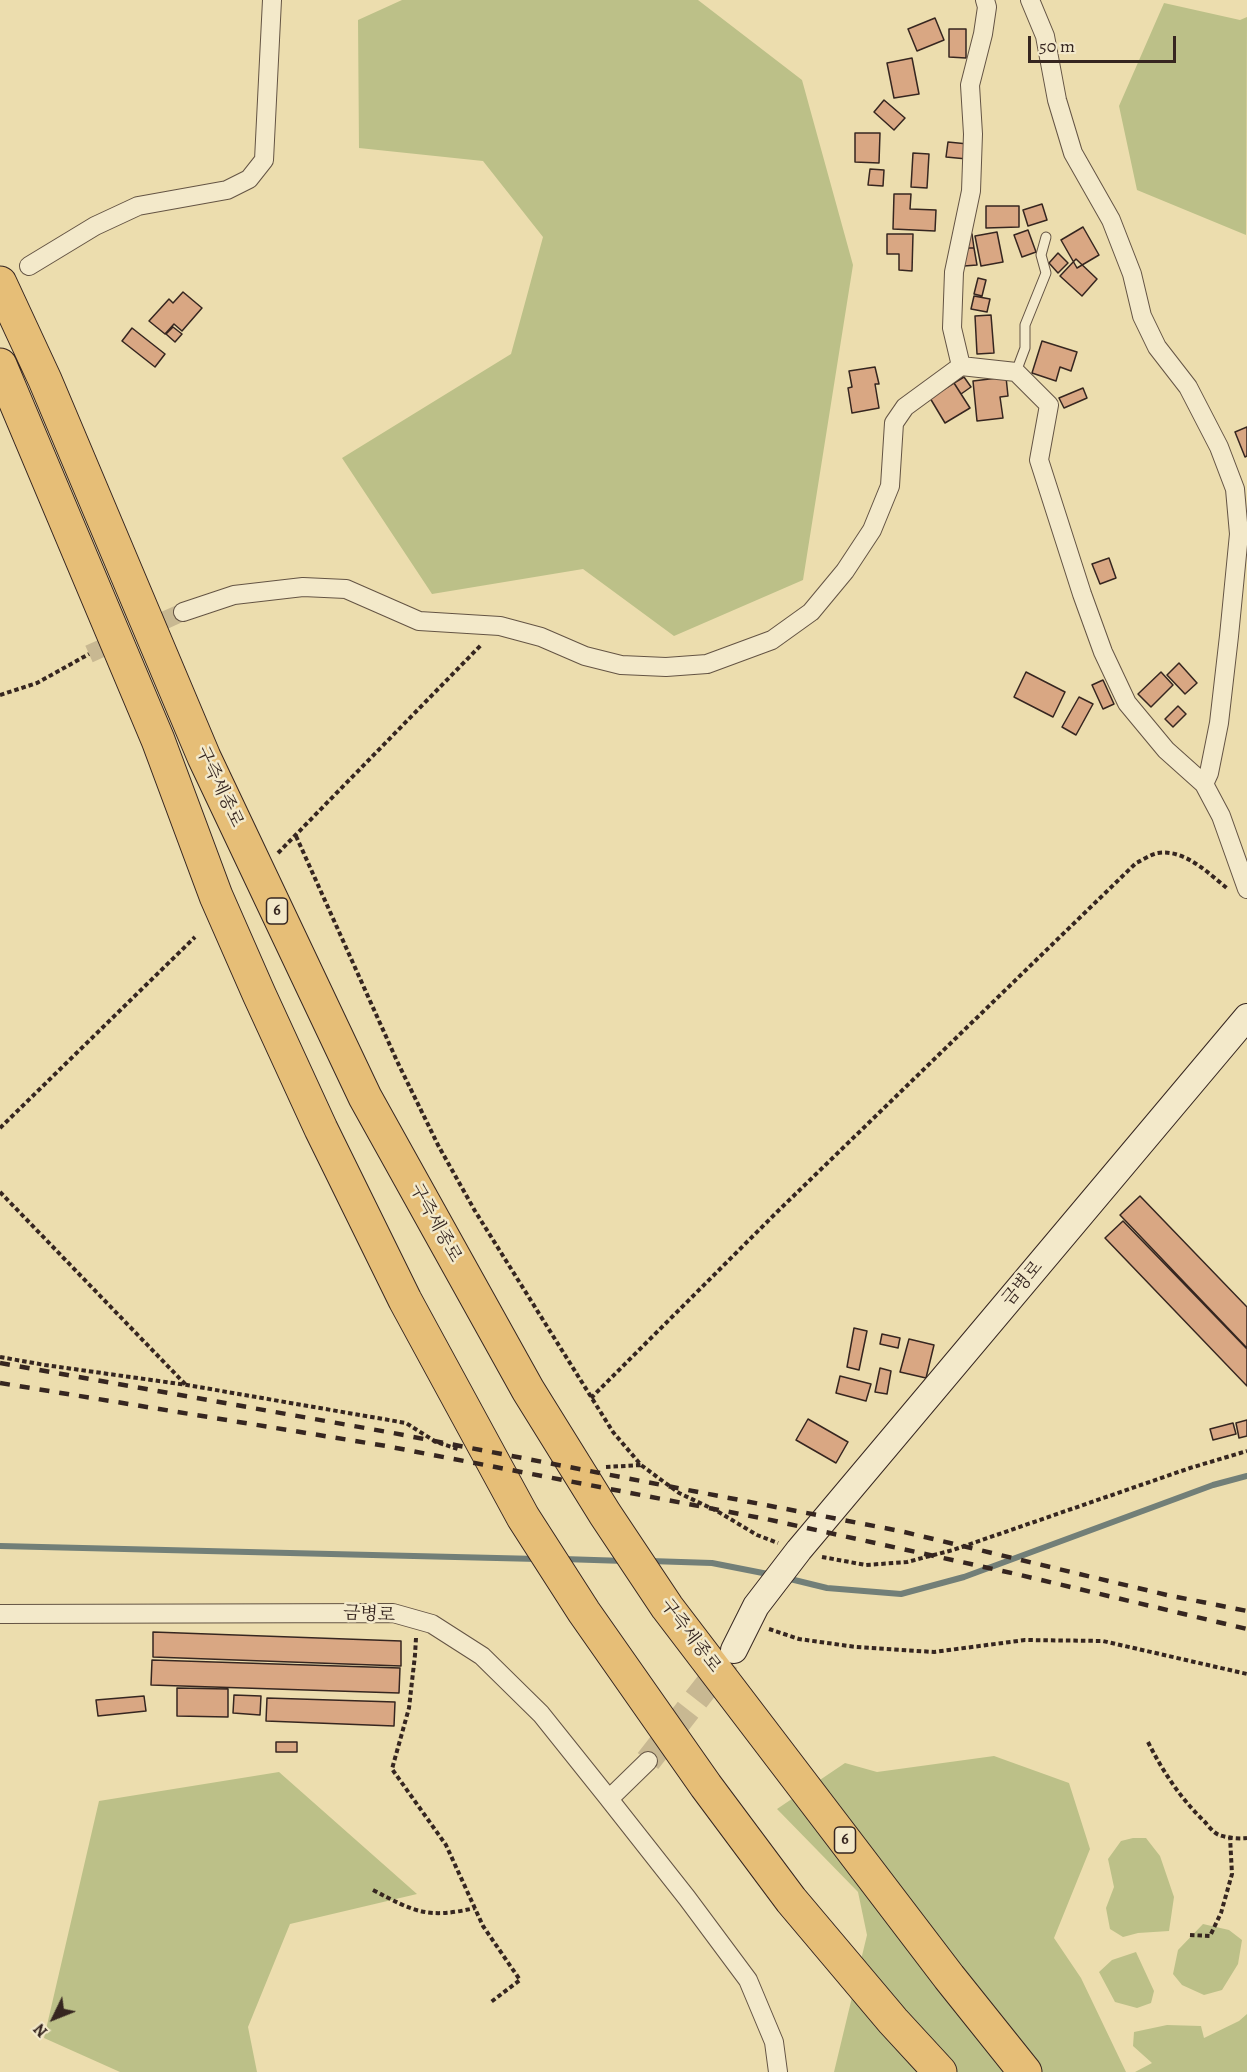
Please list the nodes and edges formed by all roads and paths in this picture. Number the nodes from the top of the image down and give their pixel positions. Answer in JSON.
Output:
{"nodes":[{"id":1,"x":272,"y":0,"type":"edge"},
{"id":2,"x":985,"y":0,"type":"edge"},
{"id":3,"x":1030,"y":0,"type":"edge"},
{"id":4,"x":1046,"y":237,"type":"dead end"},
{"id":5,"x":28,"y":266,"type":"dead end"},
{"id":6,"x":0,"y":283,"type":"edge"},
{"id":7,"x":0,"y":365,"type":"edge"},
{"id":8,"x":961,"y":366,"type":"junction"},
{"id":9,"x":1016,"y":372,"type":"junction"},
{"id":10,"x":183,"y":612,"type":"tunnel mouth"},
{"id":11,"x":500,"y":626,"type":"junction"},
{"id":12,"x":89,"y":654,"type":"tunnel mouth"},
{"id":13,"x":0,"y":695,"type":"edge"},
{"id":14,"x":1204,"y":784,"type":"junction"},
{"id":15,"x":296,"y":836,"type":"junction"},
{"id":16,"x":275,"y":856,"type":"dead end"},
{"id":17,"x":1238,"y":890,"type":"edge"},
{"id":18,"x":195,"y":937,"type":"dead end"},
{"id":19,"x":1247,"y":1017,"type":"edge"},
{"id":20,"x":0,"y":1128,"type":"edge"},
{"id":21,"x":0,"y":1192,"type":"edge"},
{"id":22,"x":0,"y":1357,"type":"edge"},
{"id":23,"x":187,"y":1385,"type":"junction"},
{"id":24,"x":591,"y":1398,"type":"junction"},
{"id":25,"x":459,"y":1449,"type":"dead end"},
{"id":26,"x":1247,"y":1451,"type":"edge"},
{"id":27,"x":641,"y":1465,"type":"junction"},
{"id":28,"x":605,"y":1467,"type":"dead end"},
{"id":29,"x":799,"y":1550,"type":"junction"},
{"id":30,"x":752,"y":1613,"type":"junction"},
{"id":31,"x":0,"y":1614,"type":"edge"},
{"id":32,"x":416,"y":1620,"type":"junction"},
{"id":33,"x":734,"y":1650,"type":"tunnel mouth"},
{"id":34,"x":1247,"y":1674,"type":"edge"},
{"id":35,"x":1148,"y":1742,"type":"dead end"},
{"id":36,"x":648,"y":1761,"type":"tunnel mouth"},
{"id":37,"x":609,"y":1799,"type":"junction"},
{"id":38,"x":1230,"y":1837,"type":"junction"},
{"id":39,"x":1247,"y":1838,"type":"edge"},
{"id":40,"x":373,"y":1890,"type":"dead end"},
{"id":41,"x":475,"y":1908,"type":"junction"},
{"id":42,"x":1190,"y":1935,"type":"dead end"},
{"id":43,"x":491,"y":2002,"type":"dead end"},
{"id":44,"x":778,"y":2072,"type":"edge"},
{"id":45,"x":940,"y":2072,"type":"edge"},
{"id":46,"x":1025,"y":2072,"type":"edge"}],
"edges":[{"from":1,"to":5,"type":"street"},
{"from":2,"to":8,"type":"street"},
{"from":3,"to":14,"type":"street"},
{"from":4,"to":9,"type":"lane"},
{"from":6,"to":46,"type":"highway","name":"구즉세종로","number":"6"},
{"from":7,"to":45,"type":"highway","name":"구즉세종로"},
{"from":8,"to":9,"type":"street"},
{"from":8,"to":11,"type":"street"},
{"from":9,"to":14,"type":"street"},
{"from":10,"to":11,"type":"street"},
{"from":11,"to":15,"type":"path"},
{"from":12,"to":13,"type":"path"},
{"from":14,"to":17,"type":"street"},
{"from":15,"to":16,"type":"path"},
{"from":15,"to":24,"type":"path"},
{"from":17,"to":24,"type":"path"},
{"from":18,"to":20,"type":"path"},
{"from":19,"to":29,"type":"street","name":"금병로"},
{"from":21,"to":23,"type":"path"},
{"from":22,"to":23,"type":"path"},
{"from":23,"to":25,"type":"path"},
{"from":24,"to":27,"type":"path"},
{"from":26,"to":29,"type":"path"},
{"from":27,"to":28,"type":"path"},
{"from":27,"to":29,"type":"path"},
{"from":29,"to":30,"type":"street","name":"금병로"},
{"from":30,"to":33,"type":"street"},
{"from":30,"to":34,"type":"path"},
{"from":31,"to":32,"type":"street","name":"금병로"},
{"from":32,"to":37,"type":"street","name":"금병로"},
{"from":32,"to":41,"type":"path"},
{"from":35,"to":38,"type":"path"},
{"from":36,"to":37,"type":"street"},
{"from":37,"to":44,"type":"street","name":"금병로"},
{"from":38,"to":39,"type":"path"},
{"from":38,"to":42,"type":"path"},
{"from":40,"to":41,"type":"path"},
{"from":41,"to":43,"type":"path"}]}
